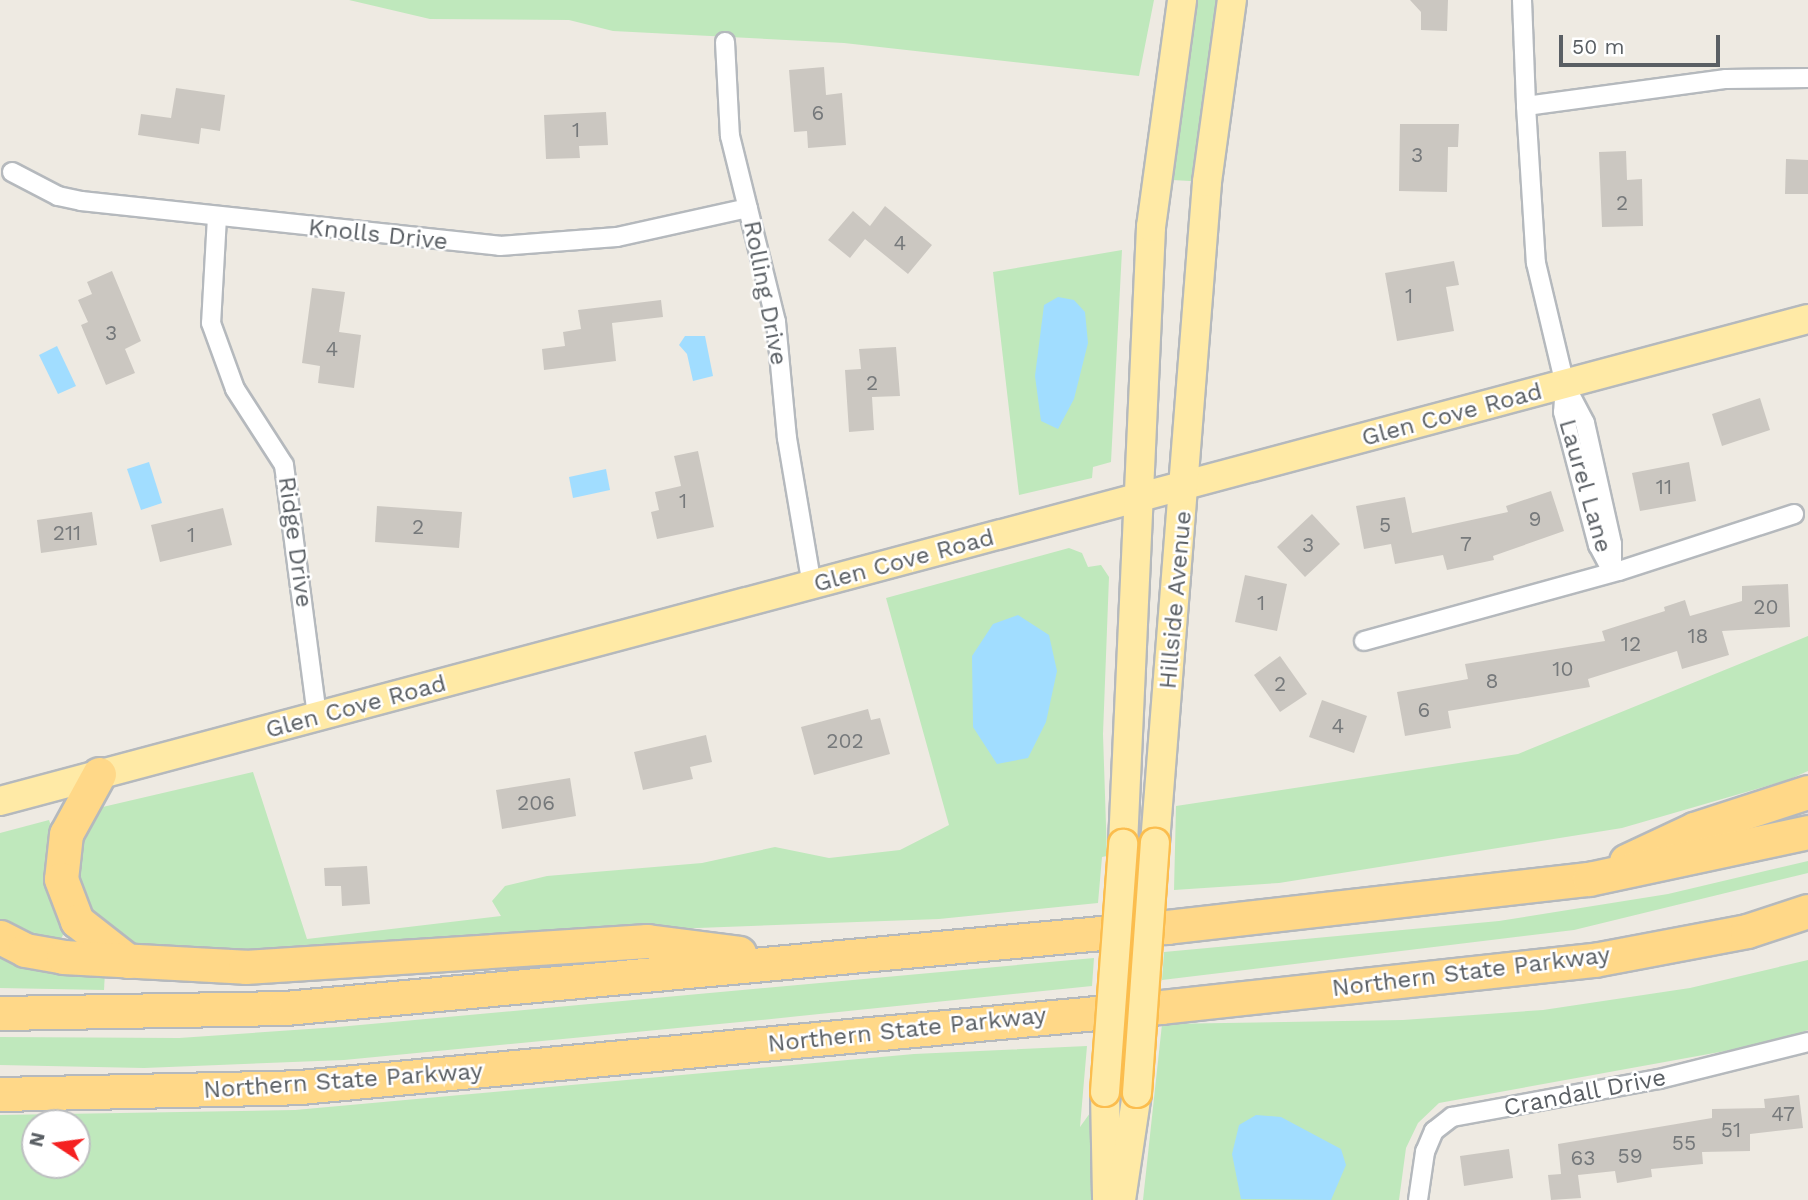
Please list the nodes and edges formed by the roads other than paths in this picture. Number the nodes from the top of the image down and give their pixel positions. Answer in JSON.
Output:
{"nodes":[{"id":1,"x":1182,"y":0,"type":"edge"},
{"id":2,"x":1232,"y":0,"type":"edge"},
{"id":3,"x":1522,"y":0,"type":"edge"},
{"id":4,"x":724,"y":42,"type":"dead end"},
{"id":5,"x":1808,"y":78,"type":"edge"},
{"id":6,"x":1526,"y":107,"type":"junction"},
{"id":7,"x":12,"y":172,"type":"dead end"},
{"id":8,"x":748,"y":208,"type":"junction"},
{"id":9,"x":217,"y":217,"type":"junction"},
{"id":10,"x":1808,"y":319,"type":"edge"},
{"id":11,"x":1565,"y":385,"type":"junction"},
{"id":12,"x":1185,"y":487,"type":"junction"},
{"id":13,"x":1137,"y":499,"type":"junction"},
{"id":14,"x":1794,"y":514,"type":"dead end"},
{"id":15,"x":1612,"y":572,"type":"junction"},
{"id":16,"x":812,"y":586,"type":"junction"},
{"id":17,"x":1364,"y":641,"type":"dead end"},
{"id":18,"x":317,"y":718,"type":"junction"},
{"id":19,"x":99,"y":774,"type":"junction"},
{"id":20,"x":1808,"y":792,"type":"edge"},
{"id":21,"x":0,"y":801,"type":"edge"},
{"id":22,"x":1808,"y":832,"type":"edge"},
{"id":23,"x":1590,"y":879,"type":"junction"},
{"id":24,"x":1808,"y":911,"type":"edge"},
{"id":25,"x":1808,"y":918,"type":"edge"},
{"id":26,"x":1808,"y":924,"type":"edge"},
{"id":27,"x":1747,"y":931,"type":"junction"},
{"id":28,"x":0,"y":937,"type":"edge"},
{"id":29,"x":800,"y":961,"type":"junction"},
{"id":30,"x":130,"y":962,"type":"junction"},
{"id":31,"x":0,"y":1013,"type":"edge"},
{"id":32,"x":1808,"y":1042,"type":"edge"},
{"id":33,"x":0,"y":1094,"type":"edge"},
{"id":34,"x":1107,"y":1200,"type":"edge"},
{"id":35,"x":1121,"y":1200,"type":"edge"},
{"id":36,"x":1418,"y":1200,"type":"edge"}],
"edges":[{"from":1,"to":13,"type":"main road","name":"Hillside Avenue"},
{"from":2,"to":12,"type":"main road","name":"Hillside Avenue"},
{"from":3,"to":6,"type":"street","name":"Laurel Lane"},
{"from":4,"to":8,"type":"street","name":"Rolling Drive"},
{"from":5,"to":6,"type":"street"},
{"from":6,"to":11,"type":"street","name":"Laurel Lane"},
{"from":7,"to":9,"type":"street","name":"Knolls Drive"},
{"from":8,"to":9,"type":"street","name":"Knolls Drive"},
{"from":8,"to":16,"type":"street","name":"Rolling Drive"},
{"from":9,"to":18,"type":"street","name":"Ridge Drive"},
{"from":10,"to":11,"type":"main road","name":"Glen Cove Road"},
{"from":11,"to":12,"type":"main road","name":"Glen Cove Road"},
{"from":11,"to":15,"type":"street","name":"Laurel Lane"},
{"from":12,"to":13,"type":"main road","name":"Glen Cove Road"},
{"from":12,"to":35,"type":"main road","name":"Hillside Avenue","bridge":true},
{"from":13,"to":16,"type":"main road","name":"Glen Cove Road"},
{"from":13,"to":34,"type":"main road","name":"Hillside Avenue","bridge":true},
{"from":14,"to":15,"type":"street","name":"Laurel Lane"},
{"from":15,"to":17,"type":"street","name":"Laurel Lane"},
{"from":16,"to":18,"type":"main road","name":"Glen Cove Road"},
{"from":18,"to":19,"type":"main road","name":"Glen Cove Road"},
{"from":19,"to":21,"type":"main road","name":"Glen Cove Road"},
{"from":19,"to":30,"type":"highway"},
{"from":20,"to":23,"type":"highway"},
{"from":22,"to":23,"type":"highway"},
{"from":23,"to":29,"type":"highway"},
{"from":24,"to":27,"type":"highway","name":"Northern State Parkway"},
{"from":25,"to":27,"type":"highway"},
{"from":26,"to":27,"type":"highway"},
{"from":27,"to":33,"type":"highway","name":"Northern State Parkway"},
{"from":28,"to":30,"type":"highway"},
{"from":29,"to":30,"type":"highway"},
{"from":29,"to":31,"type":"highway"},
{"from":32,"to":36,"type":"street","name":"Crandall Drive"}]}
